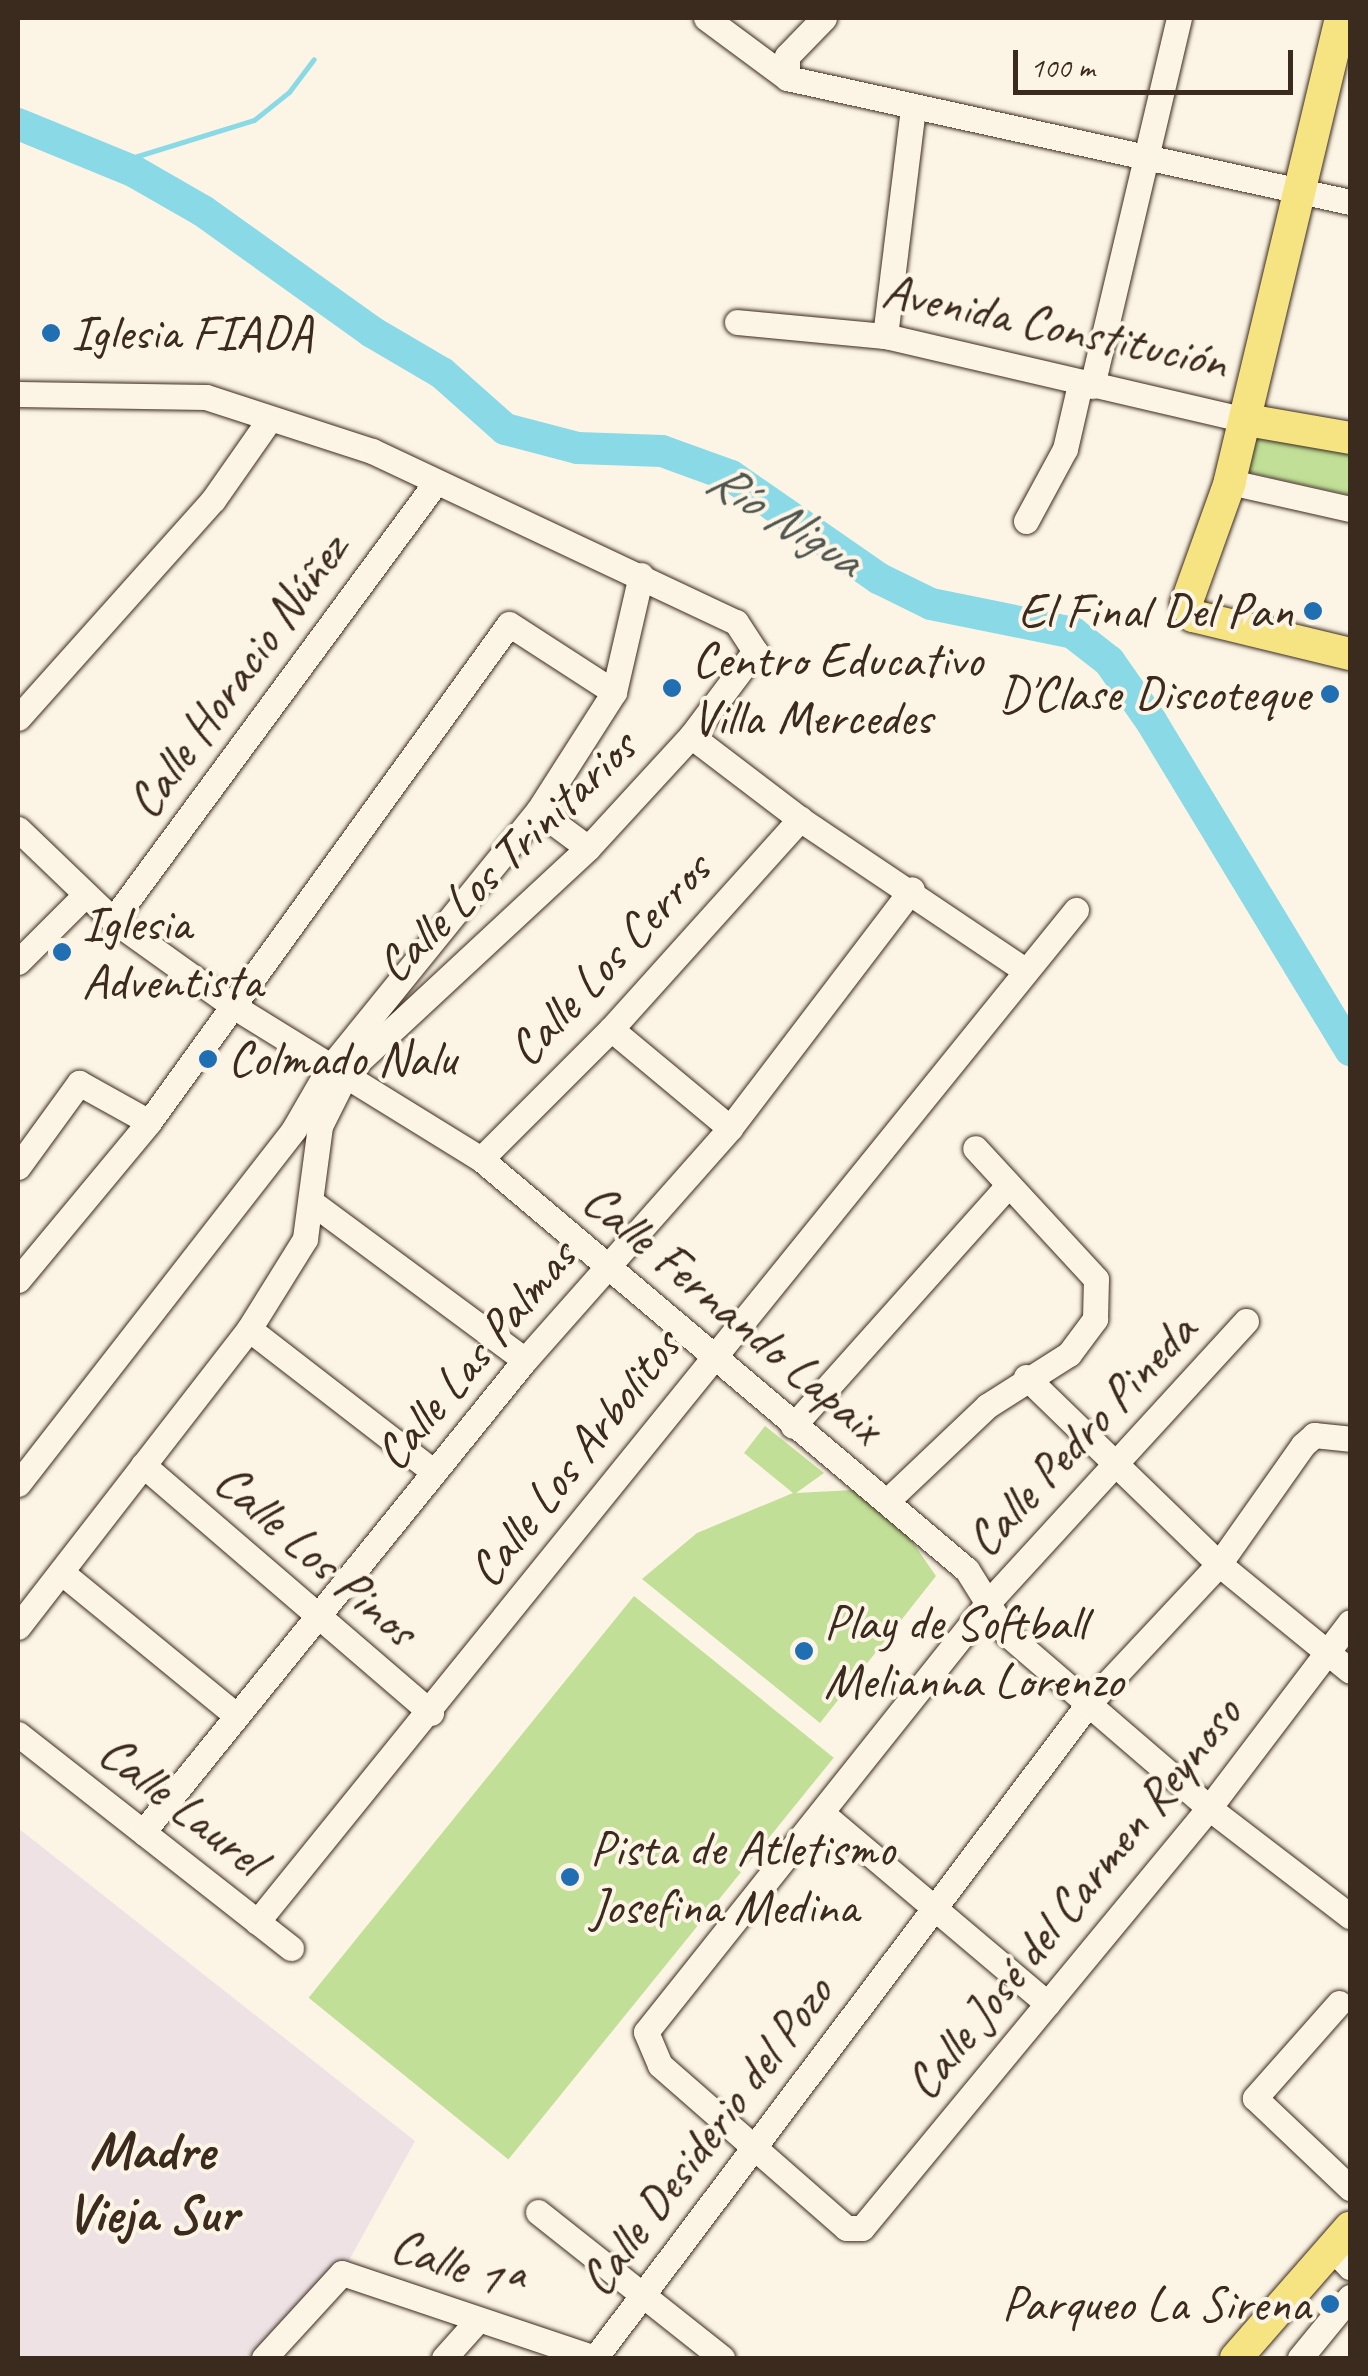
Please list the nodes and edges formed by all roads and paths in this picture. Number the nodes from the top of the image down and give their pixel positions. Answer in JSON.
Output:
{"nodes":[{"id":1,"x":706,"y":18,"type":"edge"},
{"id":2,"x":824,"y":18,"type":"edge"},
{"id":3,"x":1179,"y":18,"type":"edge"},
{"id":4,"x":1342,"y":18,"type":"edge"},
{"id":5,"x":787,"y":78,"type":"junction"},
{"id":6,"x":913,"y":108,"type":"junction"},
{"id":7,"x":1144,"y":159,"type":"junction"},
{"id":8,"x":1301,"y":192,"type":"junction"},
{"id":9,"x":1350,"y":202,"type":"edge"},
{"id":10,"x":738,"y":322,"type":"dead end"},
{"id":11,"x":885,"y":336,"type":"junction"},
{"id":12,"x":1086,"y":385,"type":"junction"},
{"id":13,"x":18,"y":394,"type":"edge"},
{"id":14,"x":269,"y":420,"type":"junction"},
{"id":15,"x":1247,"y":420,"type":"junction"},
{"id":16,"x":1350,"y":438,"type":"edge"},
{"id":17,"x":1230,"y":482,"type":"junction"},
{"id":18,"x":434,"y":485,"type":"junction"},
{"id":19,"x":1350,"y":509,"type":"edge"},
{"id":20,"x":1026,"y":521,"type":"dead end"},
{"id":21,"x":641,"y":575,"type":"junction"},
{"id":22,"x":1350,"y":654,"type":"edge"},
{"id":23,"x":614,"y":692,"type":"junction"},
{"id":24,"x":18,"y":718,"type":"edge"},
{"id":25,"x":692,"y":736,"type":"junction"},
{"id":26,"x":538,"y":811,"type":"junction"},
{"id":27,"x":800,"y":819,"type":"junction"},
{"id":28,"x":18,"y":829,"type":"edge"},
{"id":29,"x":588,"y":848,"type":"junction"},
{"id":30,"x":912,"y":889,"type":"junction"},
{"id":31,"x":84,"y":896,"type":"junction"},
{"id":32,"x":1076,"y":910,"type":"dead end"},
{"id":33,"x":113,"y":920,"type":"junction"},
{"id":34,"x":18,"y":962,"type":"edge"},
{"id":35,"x":1026,"y":970,"type":"junction"},
{"id":36,"x":233,"y":1006,"type":"junction"},
{"id":37,"x":611,"y":1029,"type":"junction"},
{"id":38,"x":338,"y":1071,"type":"junction"},
{"id":39,"x":149,"y":1122,"type":"junction"},
{"id":40,"x":730,"y":1128,"type":"junction"},
{"id":41,"x":975,"y":1148,"type":"dead end"},
{"id":42,"x":481,"y":1159,"type":"junction"},
{"id":43,"x":18,"y":1167,"type":"edge"},
{"id":44,"x":1008,"y":1187,"type":"junction"},
{"id":45,"x":314,"y":1204,"type":"junction"},
{"id":46,"x":608,"y":1267,"type":"junction"},
{"id":47,"x":18,"y":1280,"type":"edge"},
{"id":48,"x":1246,"y":1322,"type":"dead end"},
{"id":49,"x":250,"y":1330,"type":"junction"},
{"id":50,"x":709,"y":1358,"type":"junction"},
{"id":51,"x":525,"y":1360,"type":"junction"},
{"id":52,"x":1026,"y":1377,"type":"junction"},
{"id":53,"x":793,"y":1426,"type":"junction"},
{"id":54,"x":1350,"y":1439,"type":"edge"},
{"id":55,"x":143,"y":1465,"type":"junction"},
{"id":56,"x":1114,"y":1468,"type":"junction"},
{"id":57,"x":434,"y":1472,"type":"junction"},
{"id":58,"x":18,"y":1484,"type":"edge"},
{"id":59,"x":887,"y":1501,"type":"junction"},
{"id":60,"x":1219,"y":1564,"type":"junction"},
{"id":61,"x":60,"y":1572,"type":"junction"},
{"id":62,"x":987,"y":1604,"type":"junction"},
{"id":63,"x":318,"y":1614,"type":"junction"},
{"id":64,"x":1350,"y":1622,"type":"edge"},
{"id":65,"x":18,"y":1626,"type":"edge"},
{"id":66,"x":1327,"y":1656,"type":"junction"},
{"id":67,"x":1350,"y":1671,"type":"edge"},
{"id":68,"x":1089,"y":1703,"type":"junction"},
{"id":69,"x":431,"y":1713,"type":"junction"},
{"id":70,"x":236,"y":1715,"type":"junction"},
{"id":71,"x":18,"y":1734,"type":"edge"},
{"id":72,"x":1210,"y":1808,"type":"junction"},
{"id":73,"x":822,"y":1814,"type":"junction"},
{"id":74,"x":143,"y":1832,"type":"junction"},
{"id":75,"x":933,"y":1907,"type":"junction"},
{"id":76,"x":1350,"y":1916,"type":"edge"},
{"id":77,"x":258,"y":1922,"type":"junction"},
{"id":78,"x":291,"y":1948,"type":"dead end"},
{"id":79,"x":1339,"y":2002,"type":"dead end"},
{"id":80,"x":1048,"y":2004,"type":"junction"},
{"id":81,"x":751,"y":2146,"type":"junction"},
{"id":82,"x":1350,"y":2188,"type":"edge"},
{"id":83,"x":538,"y":2212,"type":"dead end"},
{"id":84,"x":1344,"y":2248,"type":"edge"},
{"id":85,"x":1350,"y":2297,"type":"edge"},
{"id":86,"x":646,"y":2298,"type":"junction"},
{"id":87,"x":478,"y":2320,"type":"junction"},
{"id":88,"x":264,"y":2358,"type":"edge"},
{"id":89,"x":444,"y":2358,"type":"edge"},
{"id":90,"x":596,"y":2358,"type":"edge"},
{"id":91,"x":722,"y":2358,"type":"edge"},
{"id":92,"x":1236,"y":2358,"type":"edge"},
{"id":93,"x":1300,"y":2358,"type":"edge"}],
"edges":[{"from":1,"to":5,"type":"street"},
{"from":2,"to":5,"type":"street"},
{"from":3,"to":7,"type":"street"},
{"from":4,"to":8,"type":"main road"},
{"from":5,"to":6,"type":"street"},
{"from":6,"to":7,"type":"street"},
{"from":6,"to":11,"type":"street"},
{"from":7,"to":8,"type":"street"},
{"from":7,"to":12,"type":"street"},
{"from":8,"to":9,"type":"street"},
{"from":8,"to":15,"type":"main road"},
{"from":10,"to":11,"type":"street","name":"Avenida Constitución"},
{"from":11,"to":12,"type":"street","name":"Avenida Constitución"},
{"from":12,"to":15,"type":"street","name":"Avenida Constitución"},
{"from":12,"to":20,"type":"street"},
{"from":13,"to":14,"type":"street"},
{"from":14,"to":18,"type":"street"},
{"from":14,"to":24,"type":"street"},
{"from":15,"to":16,"type":"main road","name":"Avenida Constitución"},
{"from":15,"to":17,"type":"main road"},
{"from":17,"to":19,"type":"street"},
{"from":17,"to":22,"type":"main road"},
{"from":18,"to":21,"type":"street"},
{"from":18,"to":33,"type":"street","name":"Calle Horacio Núñez"},
{"from":21,"to":23,"type":"street"},
{"from":21,"to":25,"type":"street","name":"Calle Los Trinitarios"},
{"from":23,"to":26,"type":"street"},
{"from":23,"to":36,"type":"street"},
{"from":25,"to":27,"type":"street"},
{"from":25,"to":29,"type":"street","name":"Calle Los Trinitarios"},
{"from":26,"to":29,"type":"street"},
{"from":26,"to":38,"type":"street"},
{"from":27,"to":30,"type":"street"},
{"from":27,"to":37,"type":"street","name":"Calle Los Cerros"},
{"from":28,"to":31,"type":"street","name":"Calle Fernando Lapaix"},
{"from":29,"to":38,"type":"street","name":"Calle Los Trinitarios"},
{"from":30,"to":35,"type":"street"},
{"from":30,"to":40,"type":"street","name":"Calle Las Palmas"},
{"from":31,"to":33,"type":"street","name":"Calle Fernando Lapaix"},
{"from":31,"to":34,"type":"street"},
{"from":32,"to":35,"type":"street","name":"Calle Los Arbolitos"},
{"from":33,"to":36,"type":"street","name":"Calle Fernando Lapaix"},
{"from":35,"to":50,"type":"street","name":"Calle Los Arbolitos"},
{"from":36,"to":38,"type":"street","name":"Calle Fernando Lapaix"},
{"from":36,"to":39,"type":"street"},
{"from":37,"to":40,"type":"street"},
{"from":37,"to":42,"type":"street","name":"Calle Los Cerros"},
{"from":38,"to":42,"type":"street","name":"Calle Fernando Lapaix"},
{"from":38,"to":45,"type":"street","name":"Calle Los Trinitarios"},
{"from":38,"to":58,"type":"street"},
{"from":39,"to":43,"type":"street"},
{"from":39,"to":47,"type":"street"},
{"from":40,"to":46,"type":"street","name":"Calle Las Palmas"},
{"from":41,"to":44,"type":"street"},
{"from":42,"to":46,"type":"street","name":"Calle Fernando Lapaix"},
{"from":44,"to":52,"type":"street"},
{"from":44,"to":53,"type":"street"},
{"from":45,"to":49,"type":"street","name":"Calle Los Trinitarios"},
{"from":45,"to":51,"type":"street"},
{"from":46,"to":50,"type":"street","name":"Calle Fernando Lapaix"},
{"from":46,"to":51,"type":"street","name":"Calle Las Palmas"},
{"from":48,"to":56,"type":"street","name":"Calle Pedro Pineda"},
{"from":49,"to":55,"type":"street","name":"Calle Los Trinitarios"},
{"from":49,"to":57,"type":"street"},
{"from":50,"to":53,"type":"street","name":"Calle Fernando Lapaix"},
{"from":50,"to":69,"type":"street","name":"Calle Los Arbolitos"},
{"from":51,"to":57,"type":"street","name":"Calle Las Palmas"},
{"from":52,"to":56,"type":"street"},
{"from":52,"to":59,"type":"street"},
{"from":53,"to":59,"type":"street","name":"Calle Fernando Lapaix"},
{"from":54,"to":60,"type":"street","name":"Calle Desiderio del Pozo"},
{"from":55,"to":61,"type":"street","name":"Calle Los Trinitarios"},
{"from":55,"to":63,"type":"street","name":"Calle Los Pinos"},
{"from":56,"to":60,"type":"street"},
{"from":56,"to":62,"type":"street","name":"Calle Pedro Pineda"},
{"from":57,"to":63,"type":"street","name":"Calle Las Palmas"},
{"from":59,"to":62,"type":"street","name":"Calle Fernando Lapaix"},
{"from":60,"to":66,"type":"street"},
{"from":60,"to":68,"type":"street","name":"Calle Desiderio del Pozo"},
{"from":61,"to":65,"type":"street","name":"Calle Los Trinitarios"},
{"from":61,"to":70,"type":"street"},
{"from":62,"to":68,"type":"street","name":"Calle Fernando Lapaix"},
{"from":62,"to":73,"type":"street","name":"Calle Pedro Pineda"},
{"from":63,"to":69,"type":"street","name":"Calle Los Pinos"},
{"from":63,"to":70,"type":"street","name":"Calle Las Palmas"},
{"from":64,"to":66,"type":"street","name":"Calle José del Carmen Reynoso"},
{"from":66,"to":67,"type":"street"},
{"from":66,"to":72,"type":"street","name":"Calle José del Carmen Reynoso"},
{"from":68,"to":72,"type":"street","name":"Calle Fernando Lapaix"},
{"from":68,"to":75,"type":"street","name":"Calle Desiderio del Pozo"},
{"from":69,"to":77,"type":"street","name":"Calle Los Arbolitos"},
{"from":70,"to":74,"type":"street","name":"Calle Las Palmas"},
{"from":71,"to":74,"type":"street","name":"Calle Laurel"},
{"from":72,"to":76,"type":"street","name":"Calle Fernando Lapaix"},
{"from":72,"to":80,"type":"street","name":"Calle José del Carmen Reynoso"},
{"from":73,"to":75,"type":"street"},
{"from":73,"to":81,"type":"street","name":"Calle Pedro Pineda"},
{"from":74,"to":77,"type":"street","name":"Calle Laurel"},
{"from":75,"to":80,"type":"street"},
{"from":75,"to":81,"type":"street","name":"Calle Desiderio del Pozo"},
{"from":77,"to":78,"type":"street","name":"Calle Laurel"},
{"from":79,"to":82,"type":"street"},
{"from":80,"to":81,"type":"street","name":"Calle José del Carmen Reynoso"},
{"from":81,"to":86,"type":"street","name":"Calle Desiderio del Pozo"},
{"from":83,"to":86,"type":"street"},
{"from":84,"to":92,"type":"main road"},
{"from":85,"to":93,"type":"street"},
{"from":86,"to":90,"type":"street","name":"Calle Desiderio del Pozo"},
{"from":86,"to":91,"type":"street"},
{"from":87,"to":88,"type":"street","name":"Calle 1ª"},
{"from":87,"to":89,"type":"street"},
{"from":87,"to":90,"type":"street","name":"Calle 1ª"}]}
